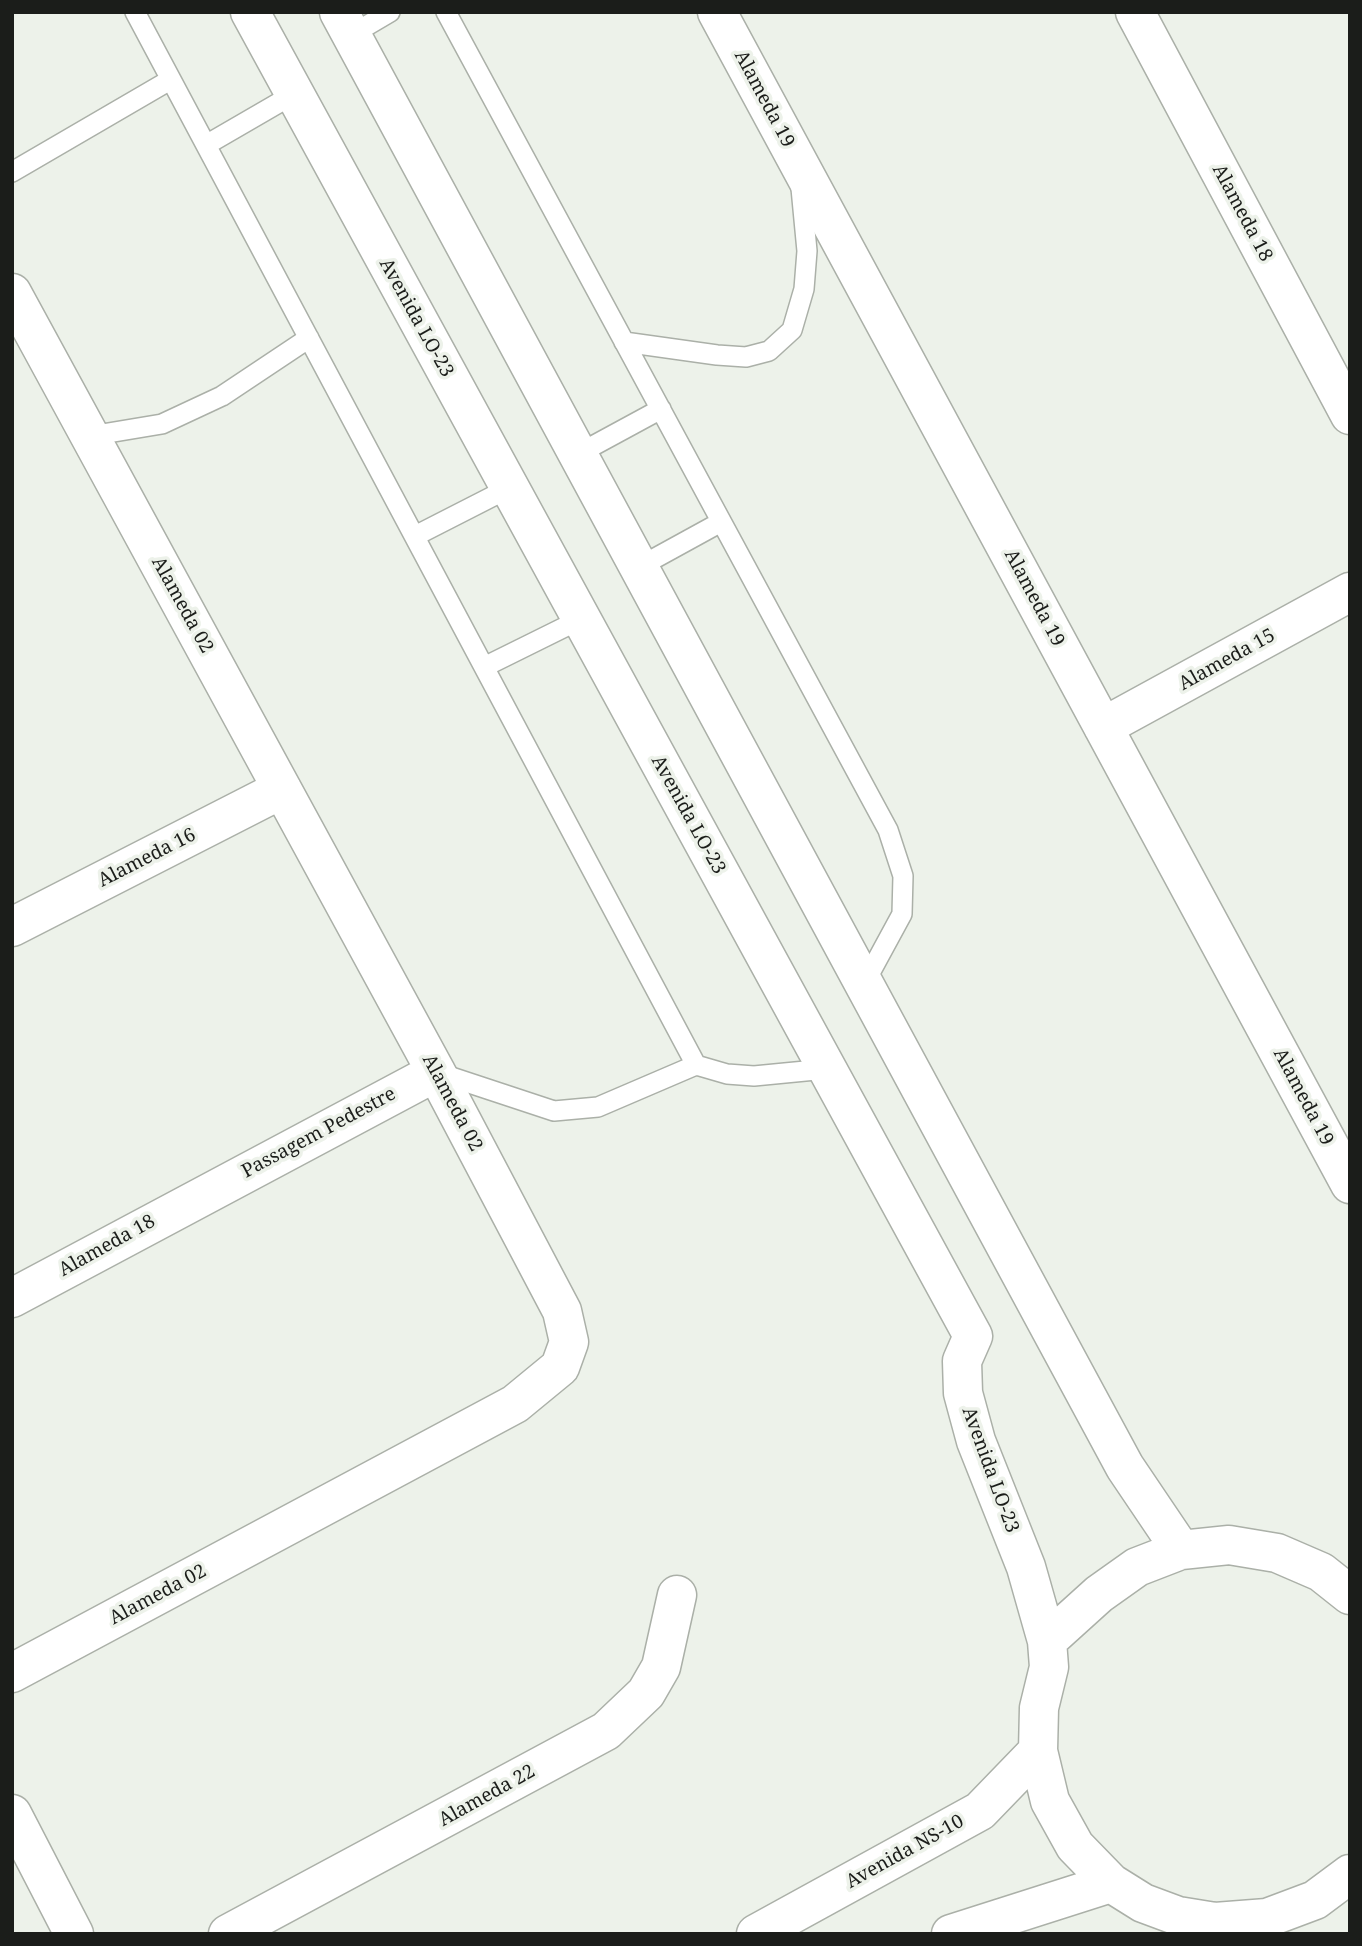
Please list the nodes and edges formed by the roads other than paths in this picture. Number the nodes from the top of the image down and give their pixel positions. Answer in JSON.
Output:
{"nodes":[{"id":1,"x":250,"y":12,"type":"edge"},
{"id":2,"x":390,"y":12,"type":"edge"},
{"id":3,"x":446,"y":12,"type":"edge"},
{"id":4,"x":717,"y":12,"type":"edge"},
{"id":5,"x":1135,"y":12,"type":"edge"},
{"id":6,"x":141,"y":15,"type":"edge"},
{"id":7,"x":345,"y":23,"type":"edge"},
{"id":8,"x":170,"y":80,"type":"junction"},
{"id":9,"x":294,"y":94,"type":"junction"},
{"id":10,"x":206,"y":145,"type":"junction"},
{"id":11,"x":799,"y":163,"type":"junction"},
{"id":12,"x":12,"y":172,"type":"edge"},
{"id":13,"x":12,"y":293,"type":"edge"},
{"id":14,"x":309,"y":338,"type":"junction"},
{"id":15,"x":624,"y":342,"type":"junction"},
{"id":16,"x":661,"y":409,"type":"junction"},
{"id":17,"x":1350,"y":415,"type":"edge"},
{"id":18,"x":90,"y":436,"type":"junction"},
{"id":19,"x":578,"y":454,"type":"junction"},
{"id":20,"x":509,"y":488,"type":"junction"},
{"id":21,"x":721,"y":522,"type":"junction"},
{"id":22,"x":415,"y":536,"type":"junction"},
{"id":23,"x":639,"y":567,"type":"junction"},
{"id":24,"x":1350,"y":592,"type":"edge"},
{"id":25,"x":581,"y":619,"type":"junction"},
{"id":26,"x":484,"y":667,"type":"junction"},
{"id":27,"x":1104,"y":727,"type":"junction"},
{"id":28,"x":282,"y":789,"type":"junction"},
{"id":29,"x":12,"y":927,"type":"edge"},
{"id":30,"x":864,"y":984,"type":"junction"},
{"id":31,"x":696,"y":1065,"type":"junction"},
{"id":32,"x":826,"y":1069,"type":"junction"},
{"id":33,"x":436,"y":1072,"type":"junction"},
{"id":34,"x":1350,"y":1184,"type":"edge"},
{"id":35,"x":203,"y":1195,"type":"joint"},
{"id":36,"x":12,"y":1298,"type":"edge"},
{"id":37,"x":1181,"y":1550,"type":"junction"},
{"id":38,"x":677,"y":1595,"type":"dead end"},
{"id":39,"x":1350,"y":1595,"type":"edge"},
{"id":40,"x":1047,"y":1641,"type":"junction"},
{"id":41,"x":12,"y":1673,"type":"edge"},
{"id":42,"x":1038,"y":1751,"type":"junction"},
{"id":43,"x":12,"y":1815,"type":"edge"},
{"id":44,"x":1350,"y":1874,"type":"edge"},
{"id":45,"x":1111,"y":1884,"type":"junction"},
{"id":46,"x":1223,"y":1928,"type":"edge"},
{"id":47,"x":74,"y":1934,"type":"edge"},
{"id":48,"x":228,"y":1934,"type":"edge"},
{"id":49,"x":756,"y":1934,"type":"edge"},
{"id":50,"x":951,"y":1934,"type":"edge"}],
"edges":[{"from":1,"to":9,"type":"street","name":"Avenida LO-23"},
{"from":2,"to":7,"type":"lane"},
{"from":3,"to":15,"type":"lane"},
{"from":4,"to":11,"type":"street","name":"Alameda 19"},
{"from":5,"to":17,"type":"street","name":"Alameda 18"},
{"from":6,"to":8,"type":"lane"},
{"from":7,"to":19,"type":"street"},
{"from":8,"to":10,"type":"lane"},
{"from":8,"to":12,"type":"lane"},
{"from":9,"to":10,"type":"lane"},
{"from":9,"to":20,"type":"street","name":"Avenida LO-23"},
{"from":10,"to":14,"type":"lane"},
{"from":11,"to":15,"type":"lane"},
{"from":11,"to":27,"type":"street","name":"Alameda 19"},
{"from":13,"to":18,"type":"street","name":"Alameda 02"},
{"from":14,"to":18,"type":"lane"},
{"from":14,"to":22,"type":"lane"},
{"from":15,"to":16,"type":"lane"},
{"from":16,"to":19,"type":"lane"},
{"from":16,"to":21,"type":"lane"},
{"from":18,"to":28,"type":"street","name":"Alameda 02"},
{"from":19,"to":23,"type":"street"},
{"from":20,"to":22,"type":"lane"},
{"from":20,"to":25,"type":"street","name":"Avenida LO-23"},
{"from":21,"to":23,"type":"lane"},
{"from":21,"to":30,"type":"lane"},
{"from":22,"to":26,"type":"lane"},
{"from":23,"to":30,"type":"street"},
{"from":24,"to":27,"type":"street","name":"Alameda 15"},
{"from":25,"to":26,"type":"lane"},
{"from":25,"to":32,"type":"street","name":"Avenida LO-23"},
{"from":26,"to":31,"type":"lane"},
{"from":27,"to":34,"type":"street","name":"Alameda 19"},
{"from":28,"to":29,"type":"street","name":"Alameda 16"},
{"from":28,"to":33,"type":"street","name":"Alameda 02"},
{"from":30,"to":37,"type":"street"},
{"from":31,"to":32,"type":"lane"},
{"from":31,"to":33,"type":"lane"},
{"from":32,"to":40,"type":"street","name":"Avenida LO-23"},
{"from":33,"to":35,"type":"street","name":"Passagem Pedestre"},
{"from":33,"to":41,"type":"street","name":"Alameda 02"},
{"from":35,"to":36,"type":"street","name":"Alameda 18"},
{"from":37,"to":39,"type":"street"},
{"from":37,"to":40,"type":"street"},
{"from":38,"to":48,"type":"street","name":"Alameda 22"},
{"from":40,"to":42,"type":"street"},
{"from":42,"to":45,"type":"street"},
{"from":42,"to":49,"type":"street","name":"Avenida NS-10"},
{"from":43,"to":47,"type":"street"},
{"from":44,"to":46,"type":"street"},
{"from":45,"to":46,"type":"street"},
{"from":45,"to":50,"type":"street"}]}
